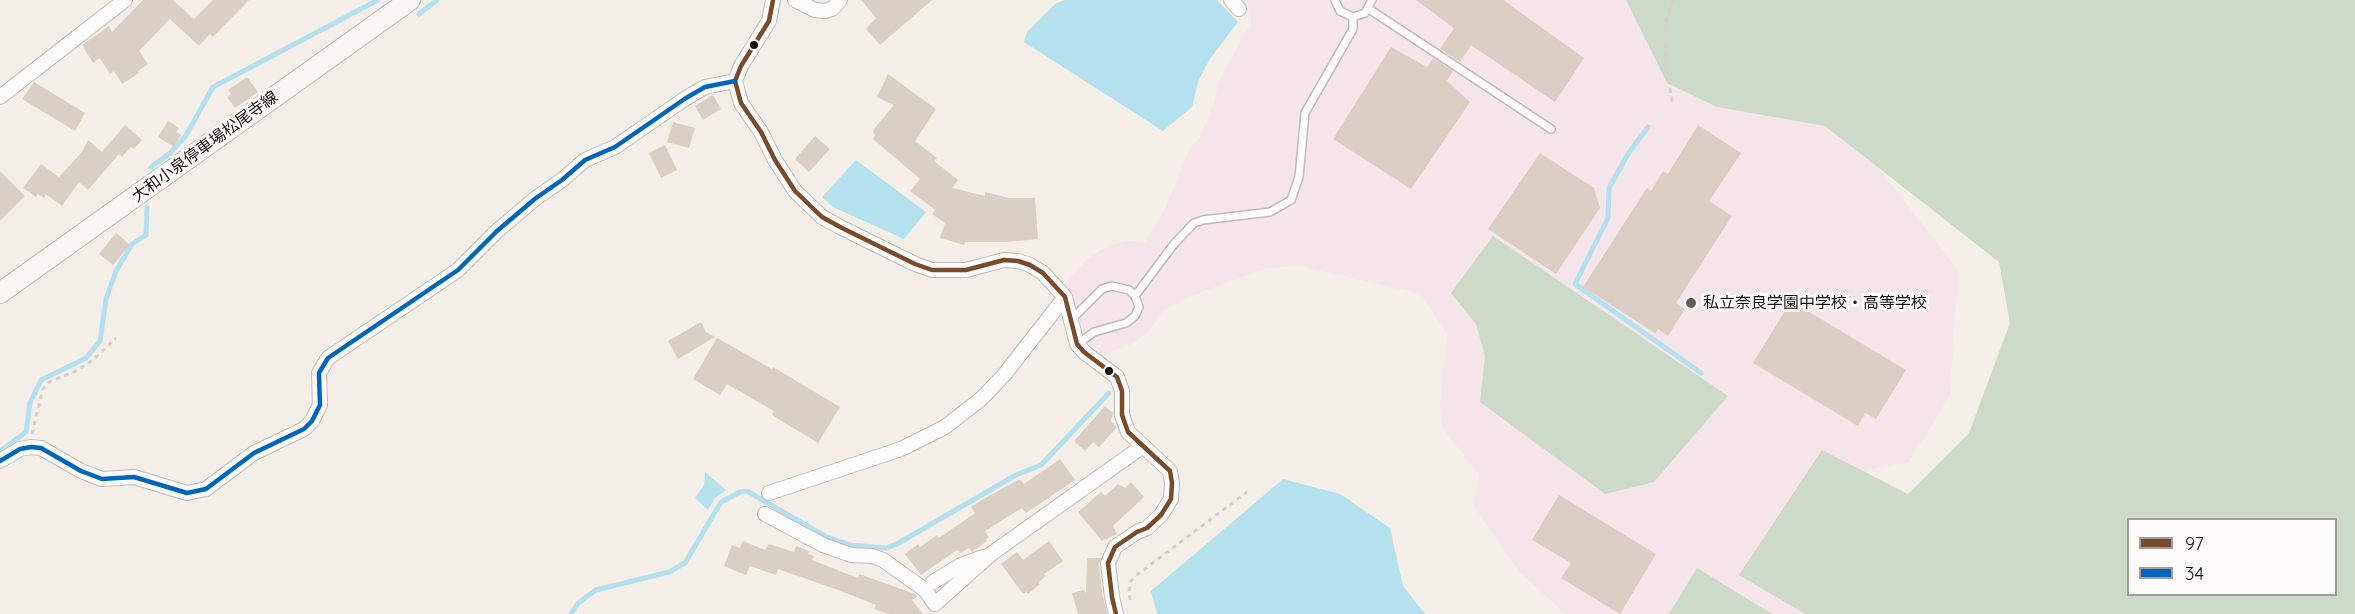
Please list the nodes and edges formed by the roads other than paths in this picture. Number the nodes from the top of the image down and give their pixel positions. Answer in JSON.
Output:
{"nodes":[{"id":1,"x":125,"y":0,"type":"edge"},
{"id":2,"x":410,"y":0,"type":"edge"},
{"id":3,"x":773,"y":0,"type":"edge"},
{"id":4,"x":795,"y":0,"type":"edge"},
{"id":5,"x":840,"y":0,"type":"edge"},
{"id":6,"x":1335,"y":0,"type":"edge"},
{"id":7,"x":1372,"y":0,"type":"edge"},
{"id":8,"x":1369,"y":9,"type":"junction"},
{"id":9,"x":1353,"y":17,"type":"junction"},
{"id":10,"x":735,"y":81,"type":"junction"},
{"id":11,"x":0,"y":97,"type":"edge"},
{"id":12,"x":1551,"y":129,"type":"dead end"},
{"id":13,"x":0,"y":293,"type":"edge"},
{"id":14,"x":1135,"y":296,"type":"junction"},
{"id":15,"x":1065,"y":297,"type":"junction"},
{"id":16,"x":1072,"y":319,"type":"junction"},
{"id":17,"x":1077,"y":344,"type":"junction"},
{"id":18,"x":1143,"y":446,"type":"junction"},
{"id":19,"x":0,"y":461,"type":"edge"},
{"id":20,"x":769,"y":493,"type":"dead end"},
{"id":21,"x":765,"y":514,"type":"dead end"},
{"id":22,"x":991,"y":554,"type":"junction"},
{"id":23,"x":933,"y":582,"type":"dead end"},
{"id":24,"x":1116,"y":614,"type":"edge"}],
"edges":[{"from":1,"to":11,"type":"street"},
{"from":2,"to":13,"type":"main road","name":"大和小泉停車場松尾寺線"},
{"from":3,"to":10,"type":"street"},
{"from":4,"to":5,"type":"street"},
{"from":6,"to":9,"type":"lane"},
{"from":7,"to":8,"type":"lane"},
{"from":8,"to":9,"type":"lane"},
{"from":8,"to":12,"type":"lane"},
{"from":9,"to":14,"type":"lane"},
{"from":10,"to":15,"type":"street"},
{"from":10,"to":19,"type":"street"},
{"from":14,"to":16,"type":"lane"},
{"from":14,"to":17,"type":"lane"},
{"from":15,"to":16,"type":"street"},
{"from":15,"to":20,"type":"street"},
{"from":16,"to":17,"type":"street"},
{"from":17,"to":18,"type":"street"},
{"from":18,"to":22,"type":"street"},
{"from":18,"to":24,"type":"street"},
{"from":21,"to":22,"type":"street"},
{"from":22,"to":23,"type":"street"}]}
